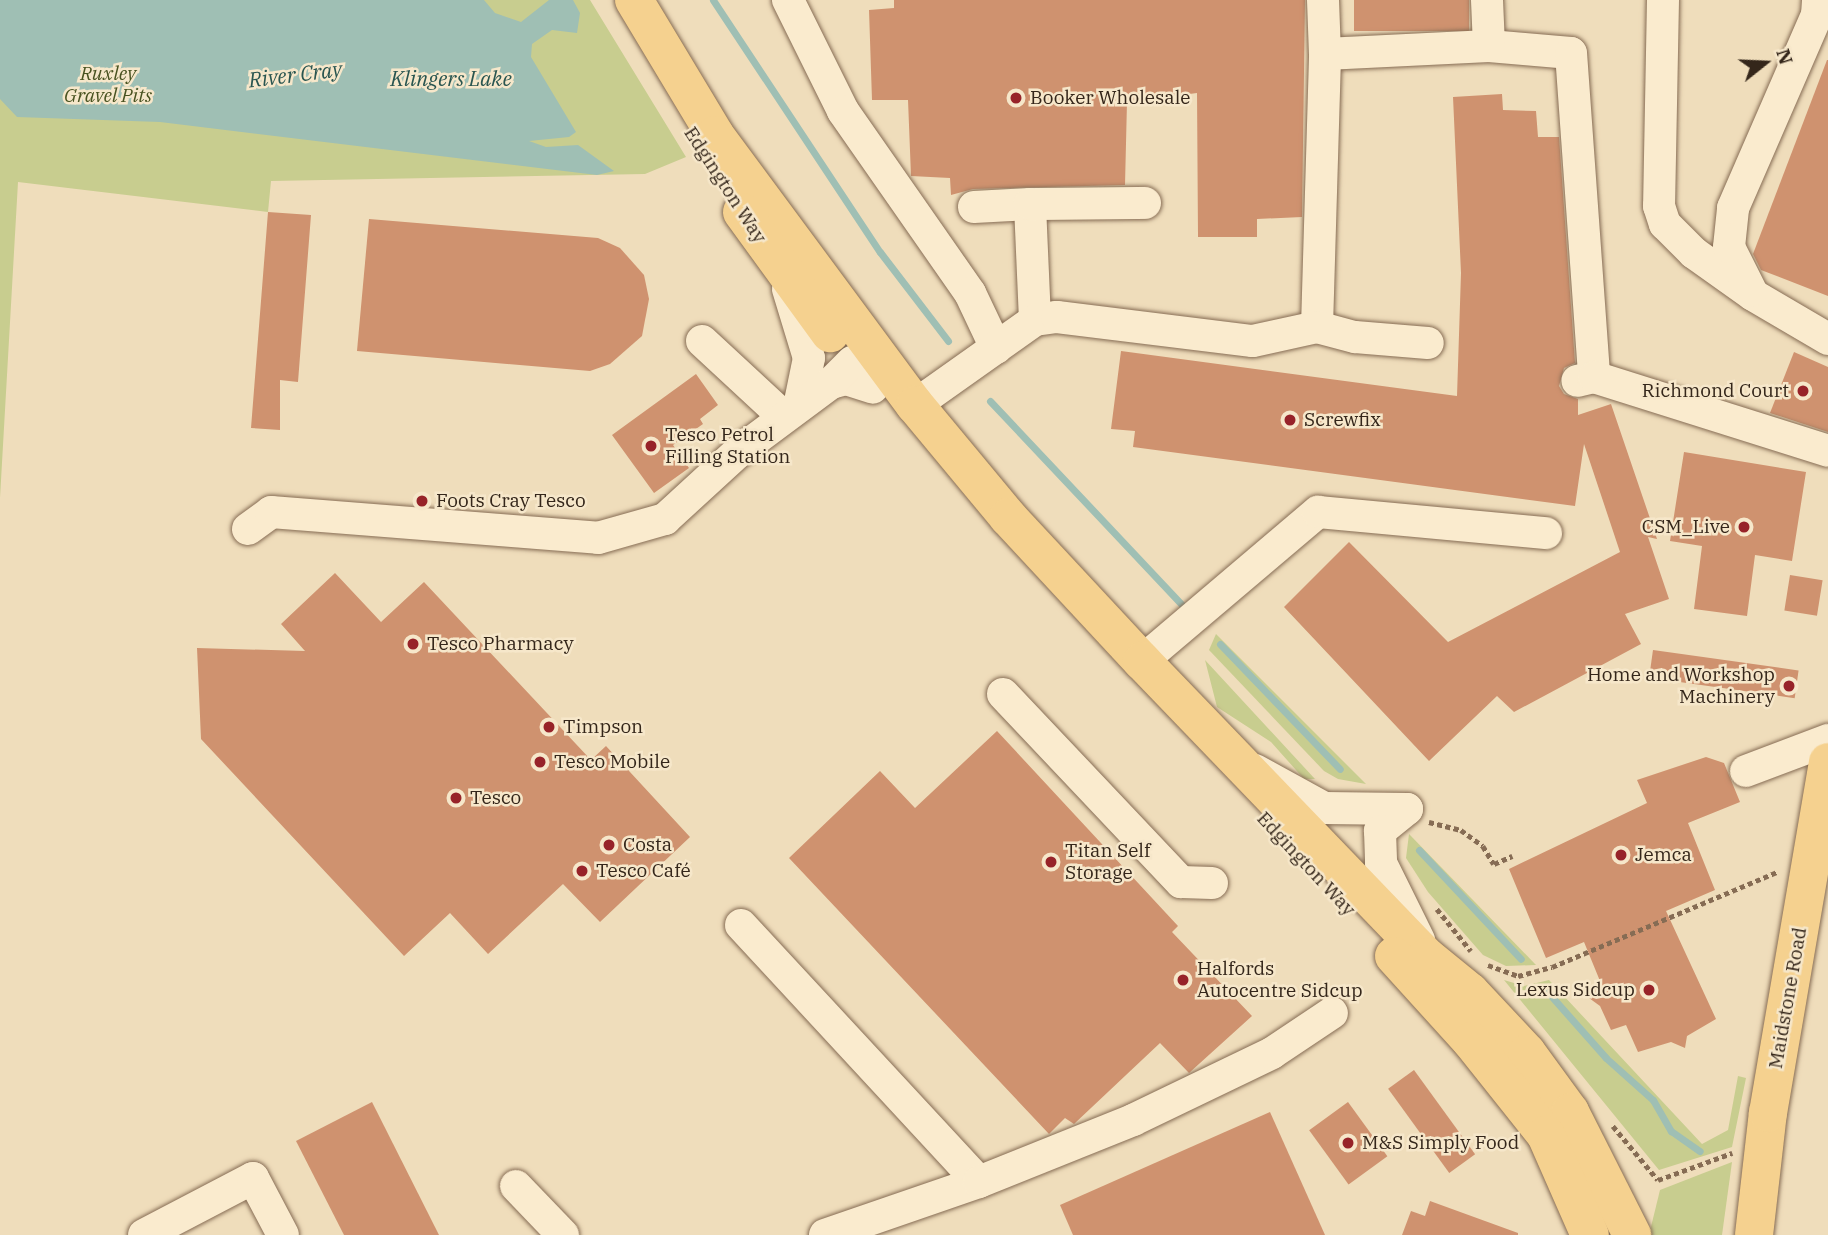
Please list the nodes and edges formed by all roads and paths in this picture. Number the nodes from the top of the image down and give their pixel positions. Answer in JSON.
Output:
{"nodes":[{"id":1,"x":609,"y":0,"type":"edge"},
{"id":2,"x":634,"y":0,"type":"edge"},
{"id":3,"x":788,"y":0,"type":"edge"},
{"id":4,"x":1322,"y":0,"type":"edge"},
{"id":5,"x":1488,"y":0,"type":"edge"},
{"id":6,"x":1663,"y":0,"type":"edge"},
{"id":7,"x":1818,"y":8,"type":"edge"},
{"id":8,"x":1489,"y":46,"type":"junction"},
{"id":9,"x":1325,"y":54,"type":"junction"},
{"id":10,"x":715,"y":135,"type":"junction"},
{"id":11,"x":1145,"y":202,"type":"dead end"},
{"id":12,"x":1030,"y":204,"type":"junction"},
{"id":13,"x":975,"y":207,"type":"dead end"},
{"id":14,"x":780,"y":270,"type":"junction"},
{"id":15,"x":1749,"y":288,"type":"junction"},
{"id":16,"x":1035,"y":320,"type":"junction"},
{"id":17,"x":1317,"y":327,"type":"junction"},
{"id":18,"x":1828,"y":340,"type":"edge"},
{"id":19,"x":702,"y":341,"type":"dead end"},
{"id":20,"x":1428,"y":342,"type":"dead end"},
{"id":21,"x":996,"y":348,"type":"junction"},
{"id":22,"x":852,"y":378,"type":"junction"},
{"id":23,"x":792,"y":409,"type":"junction"},
{"id":24,"x":907,"y":413,"type":"junction"},
{"id":25,"x":1828,"y":451,"type":"edge"},
{"id":26,"x":248,"y":529,"type":"dead end"},
{"id":27,"x":1546,"y":533,"type":"dead end"},
{"id":28,"x":1136,"y":668,"type":"junction"},
{"id":29,"x":1003,"y":694,"type":"dead end"},
{"id":30,"x":1827,"y":758,"type":"edge"},
{"id":31,"x":1236,"y":759,"type":"junction"},
{"id":32,"x":1746,"y":771,"type":"dead end"},
{"id":33,"x":1421,"y":821,"type":"dead end"},
{"id":34,"x":1511,"y":856,"type":"dead end"},
{"id":35,"x":1812,"y":858,"type":"junction"},
{"id":36,"x":1212,"y":883,"type":"dead end"},
{"id":37,"x":1434,"y":906,"type":"dead end"},
{"id":38,"x":741,"y":925,"type":"dead end"},
{"id":39,"x":1454,"y":977,"type":"junction"},
{"id":40,"x":1332,"y":1013,"type":"dead end"},
{"id":41,"x":1606,"y":1118,"type":"dead end"},
{"id":42,"x":1766,"y":1141,"type":"junction"},
{"id":43,"x":979,"y":1182,"type":"junction"},
{"id":44,"x":516,"y":1186,"type":"dead end"},
{"id":45,"x":144,"y":1235,"type":"edge"},
{"id":46,"x":283,"y":1235,"type":"edge"},
{"id":47,"x":563,"y":1235,"type":"edge"},
{"id":48,"x":825,"y":1235,"type":"edge"},
{"id":49,"x":1590,"y":1235,"type":"edge"},
{"id":50,"x":1632,"y":1235,"type":"edge"},
{"id":51,"x":1754,"y":1235,"type":"edge"}],
"edges":[{"from":1,"to":14,"type":"main road","name":"Edgington Way"},
{"from":2,"to":10,"type":"main road","name":"Edgington Way"},
{"from":3,"to":21,"type":"lane"},
{"from":4,"to":9,"type":"lane"},
{"from":5,"to":8,"type":"lane"},
{"from":6,"to":15,"type":"lane"},
{"from":7,"to":15,"type":"lane"},
{"from":8,"to":9,"type":"lane"},
{"from":8,"to":25,"type":"lane"},
{"from":9,"to":17,"type":"lane"},
{"from":10,"to":22,"type":"main road","name":"Edgington Way"},
{"from":10,"to":24,"type":"main road","name":"Edgington Way"},
{"from":11,"to":12,"type":"lane"},
{"from":12,"to":13,"type":"lane"},
{"from":12,"to":16,"type":"lane"},
{"from":14,"to":22,"type":"main road","name":"Edgington Way"},
{"from":14,"to":23,"type":"lane"},
{"from":15,"to":18,"type":"lane"},
{"from":16,"to":17,"type":"lane"},
{"from":16,"to":21,"type":"lane"},
{"from":17,"to":20,"type":"lane"},
{"from":19,"to":23,"type":"lane"},
{"from":21,"to":24,"type":"lane"},
{"from":22,"to":23,"type":"lane"},
{"from":22,"to":24,"type":"main road","name":"Edgington Way"},
{"from":23,"to":26,"type":"lane"},
{"from":24,"to":28,"type":"main road","name":"Edgington Way"},
{"from":24,"to":28,"type":"main road","name":"Edgington Way"},
{"from":27,"to":28,"type":"lane"},
{"from":28,"to":31,"type":"main road","name":"Edgington Way"},
{"from":28,"to":39,"type":"main road","name":"Edgington Way"},
{"from":29,"to":36,"type":"lane"},
{"from":30,"to":32,"type":"lane"},
{"from":30,"to":35,"type":"main road","name":"Maidstone Road"},
{"from":31,"to":39,"type":"main road","name":"Edgington Way"},
{"from":31,"to":39,"type":"lane"},
{"from":33,"to":34,"type":"path"},
{"from":35,"to":39,"type":"path"},
{"from":35,"to":42,"type":"main road","name":"Maidstone Road"},
{"from":37,"to":39,"type":"path"},
{"from":38,"to":43,"type":"lane"},
{"from":39,"to":49,"type":"main road","name":"Edgington Way"},
{"from":39,"to":50,"type":"main road","name":"Edgington Way"},
{"from":40,"to":43,"type":"lane"},
{"from":41,"to":42,"type":"path"},
{"from":42,"to":51,"type":"main road","name":"Maidstone Road"},
{"from":43,"to":48,"type":"lane"},
{"from":44,"to":47,"type":"lane"},
{"from":45,"to":46,"type":"lane"}]}
